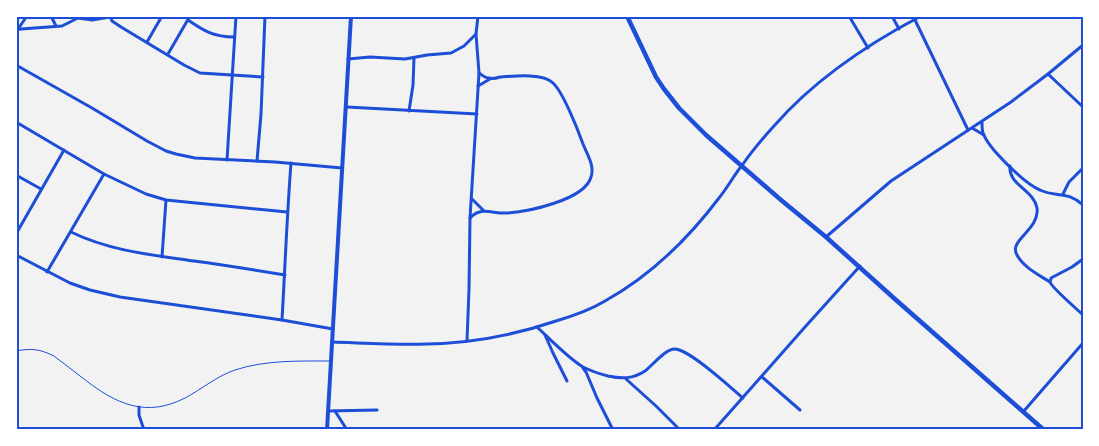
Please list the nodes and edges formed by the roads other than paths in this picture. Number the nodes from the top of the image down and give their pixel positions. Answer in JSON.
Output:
{"nodes":[{"id":1,"x":27,"y":16,"type":"edge"},
{"id":2,"x":51,"y":16,"type":"edge"},
{"id":3,"x":162,"y":16,"type":"edge"},
{"id":4,"x":236,"y":16,"type":"edge"},
{"id":5,"x":266,"y":16,"type":"edge"},
{"id":6,"x":352,"y":16,"type":"edge"},
{"id":7,"x":478,"y":16,"type":"edge"},
{"id":8,"x":627,"y":16,"type":"edge"},
{"id":9,"x":849,"y":16,"type":"edge"},
{"id":10,"x":892,"y":16,"type":"edge"},
{"id":11,"x":921,"y":16,"type":"edge"},
{"id":12,"x":110,"y":17,"type":"edge"},
{"id":13,"x":189,"y":18,"type":"edge"},
{"id":14,"x":915,"y":20,"type":"junction"},
{"id":15,"x":56,"y":26,"type":"junction"},
{"id":16,"x":899,"y":29,"type":"junction"},
{"id":17,"x":17,"y":30,"type":"edge"},
{"id":18,"x":476,"y":34,"type":"junction"},
{"id":19,"x":234,"y":37,"type":"junction"},
{"id":20,"x":148,"y":42,"type":"junction"},
{"id":21,"x":1083,"y":45,"type":"edge"},
{"id":22,"x":868,"y":48,"type":"junction"},
{"id":23,"x":168,"y":54,"type":"junction"},
{"id":24,"x":414,"y":58,"type":"junction"},
{"id":25,"x":348,"y":59,"type":"junction"},
{"id":26,"x":16,"y":66,"type":"edge"},
{"id":27,"x":479,"y":73,"type":"junction"},
{"id":28,"x":1048,"y":74,"type":"junction"},
{"id":29,"x":232,"y":75,"type":"junction"},
{"id":30,"x":263,"y":77,"type":"junction"},
{"id":31,"x":490,"y":78,"type":"junction"},
{"id":32,"x":478,"y":86,"type":"junction"},
{"id":33,"x":347,"y":107,"type":"junction"},
{"id":34,"x":1083,"y":107,"type":"edge"},
{"id":35,"x":409,"y":111,"type":"junction"},
{"id":36,"x":476,"y":114,"type":"junction"},
{"id":37,"x":982,"y":121,"type":"junction"},
{"id":38,"x":16,"y":122,"type":"edge"},
{"id":39,"x":970,"y":129,"type":"junction"},
{"id":40,"x":984,"y":136,"type":"junction"},
{"id":41,"x":64,"y":150,"type":"junction"},
{"id":42,"x":227,"y":160,"type":"junction"},
{"id":43,"x":257,"y":161,"type":"junction"},
{"id":44,"x":291,"y":163,"type":"junction"},
{"id":45,"x":742,"y":165,"type":"junction"},
{"id":46,"x":1010,"y":166,"type":"junction"},
{"id":47,"x":342,"y":168,"type":"junction"},
{"id":48,"x":1083,"y":168,"type":"edge"},
{"id":49,"x":104,"y":174,"type":"junction"},
{"id":50,"x":16,"y":175,"type":"edge"},
{"id":51,"x":41,"y":189,"type":"junction"},
{"id":52,"x":1063,"y":194,"type":"junction"},
{"id":53,"x":472,"y":198,"type":"junction"},
{"id":54,"x":166,"y":200,"type":"junction"},
{"id":55,"x":1083,"y":205,"type":"edge"},
{"id":56,"x":483,"y":211,"type":"junction"},
{"id":57,"x":287,"y":212,"type":"junction"},
{"id":58,"x":470,"y":218,"type":"junction"},
{"id":59,"x":71,"y":232,"type":"junction"},
{"id":60,"x":16,"y":234,"type":"edge"},
{"id":61,"x":826,"y":237,"type":"junction"},
{"id":62,"x":16,"y":255,"type":"edge"},
{"id":63,"x":162,"y":257,"type":"junction"},
{"id":64,"x":1083,"y":259,"type":"edge"},
{"id":65,"x":860,"y":266,"type":"junction"},
{"id":66,"x":48,"y":272,"type":"junction"},
{"id":67,"x":285,"y":274,"type":"junction"},
{"id":68,"x":1050,"y":282,"type":"junction"},
{"id":69,"x":1083,"y":315,"type":"edge"},
{"id":70,"x":282,"y":320,"type":"junction"},
{"id":71,"x":537,"y":327,"type":"junction"},
{"id":72,"x":333,"y":329,"type":"junction"},
{"id":73,"x":545,"y":334,"type":"junction"},
{"id":74,"x":467,"y":340,"type":"junction"},
{"id":75,"x":332,"y":342,"type":"junction"},
{"id":76,"x":1083,"y":343,"type":"edge"},
{"id":77,"x":16,"y":351,"type":"edge"},
{"id":78,"x":330,"y":361,"type":"junction"},
{"id":79,"x":582,"y":366,"type":"junction"},
{"id":80,"x":762,"y":377,"type":"junction"},
{"id":81,"x":625,"y":379,"type":"junction"},
{"id":82,"x":567,"y":381,"type":"dead end"},
{"id":83,"x":743,"y":398,"type":"junction"},
{"id":84,"x":139,"y":407,"type":"junction"},
{"id":85,"x":335,"y":410,"type":"junction"},
{"id":86,"x":377,"y":410,"type":"dead end"},
{"id":87,"x":800,"y":410,"type":"dead end"},
{"id":88,"x":328,"y":411,"type":"junction"},
{"id":89,"x":1023,"y":412,"type":"junction"},
{"id":90,"x":716,"y":429,"type":"edge"},
{"id":91,"x":144,"y":430,"type":"edge"},
{"id":92,"x":327,"y":430,"type":"edge"},
{"id":93,"x":347,"y":430,"type":"edge"},
{"id":94,"x":614,"y":430,"type":"edge"},
{"id":95,"x":680,"y":430,"type":"edge"},
{"id":96,"x":1044,"y":430,"type":"edge"}],
"edges":[{"from":1,"to":17,"type":"street"},
{"from":2,"to":15,"type":"street"},
{"from":3,"to":20,"type":"street"},
{"from":4,"to":19,"type":"street"},
{"from":5,"to":30,"type":"street"},
{"from":6,"to":25,"type":"street"},
{"from":7,"to":18,"type":"street"},
{"from":8,"to":45,"type":"main road"},
{"from":9,"to":22,"type":"street"},
{"from":10,"to":16,"type":"street"},
{"from":11,"to":14,"type":"street"},
{"from":12,"to":15,"type":"street"},
{"from":12,"to":20,"type":"street"},
{"from":13,"to":19,"type":"street"},
{"from":13,"to":23,"type":"street"},
{"from":14,"to":16,"type":"street"},
{"from":14,"to":39,"type":"street"},
{"from":15,"to":17,"type":"street"},
{"from":16,"to":22,"type":"street"},
{"from":18,"to":24,"type":"street"},
{"from":18,"to":27,"type":"street"},
{"from":19,"to":29,"type":"street"},
{"from":20,"to":23,"type":"street"},
{"from":21,"to":28,"type":"street"},
{"from":22,"to":45,"type":"street"},
{"from":23,"to":29,"type":"street"},
{"from":24,"to":25,"type":"street"},
{"from":24,"to":35,"type":"street"},
{"from":25,"to":33,"type":"street"},
{"from":26,"to":42,"type":"street"},
{"from":27,"to":31,"type":"street"},
{"from":27,"to":32,"type":"street"},
{"from":28,"to":34,"type":"street"},
{"from":28,"to":37,"type":"street"},
{"from":29,"to":30,"type":"street"},
{"from":29,"to":42,"type":"street"},
{"from":30,"to":43,"type":"street"},
{"from":31,"to":32,"type":"street"},
{"from":31,"to":56,"type":"street"},
{"from":32,"to":36,"type":"street"},
{"from":33,"to":35,"type":"street"},
{"from":33,"to":47,"type":"street"},
{"from":35,"to":36,"type":"street"},
{"from":36,"to":53,"type":"street"},
{"from":37,"to":39,"type":"street"},
{"from":37,"to":40,"type":"street"},
{"from":38,"to":41,"type":"street"},
{"from":39,"to":40,"type":"street"},
{"from":39,"to":61,"type":"street"},
{"from":40,"to":46,"type":"street"},
{"from":41,"to":49,"type":"street"},
{"from":41,"to":51,"type":"street"},
{"from":42,"to":43,"type":"street"},
{"from":43,"to":44,"type":"street"},
{"from":44,"to":47,"type":"street"},
{"from":44,"to":57,"type":"street"},
{"from":45,"to":61,"type":"main road"},
{"from":45,"to":71,"type":"street"},
{"from":46,"to":52,"type":"street"},
{"from":46,"to":68,"type":"street"},
{"from":47,"to":72,"type":"street"},
{"from":48,"to":52,"type":"street"},
{"from":49,"to":54,"type":"street"},
{"from":49,"to":59,"type":"street"},
{"from":50,"to":51,"type":"street"},
{"from":51,"to":60,"type":"street"},
{"from":52,"to":55,"type":"street"},
{"from":53,"to":56,"type":"street"},
{"from":53,"to":58,"type":"street"},
{"from":54,"to":57,"type":"street"},
{"from":54,"to":63,"type":"street"},
{"from":56,"to":58,"type":"street"},
{"from":57,"to":67,"type":"street"},
{"from":58,"to":74,"type":"street"},
{"from":59,"to":63,"type":"street"},
{"from":59,"to":66,"type":"street"},
{"from":61,"to":65,"type":"main road"},
{"from":62,"to":66,"type":"street"},
{"from":63,"to":67,"type":"street"},
{"from":64,"to":68,"type":"street"},
{"from":65,"to":80,"type":"street"},
{"from":65,"to":89,"type":"main road"},
{"from":66,"to":70,"type":"street"},
{"from":67,"to":70,"type":"street"},
{"from":68,"to":69,"type":"street"},
{"from":70,"to":72,"type":"street"},
{"from":71,"to":73,"type":"street"},
{"from":71,"to":74,"type":"street"},
{"from":72,"to":75,"type":"street"},
{"from":73,"to":79,"type":"street"},
{"from":73,"to":82,"type":"street"},
{"from":74,"to":75,"type":"street"},
{"from":75,"to":78,"type":"street"},
{"from":76,"to":89,"type":"street"},
{"from":77,"to":84,"type":"lane"},
{"from":78,"to":84,"type":"lane"},
{"from":78,"to":88,"type":"street"},
{"from":79,"to":81,"type":"street"},
{"from":79,"to":94,"type":"street"},
{"from":80,"to":83,"type":"street"},
{"from":80,"to":87,"type":"street"},
{"from":81,"to":83,"type":"street"},
{"from":81,"to":95,"type":"street"},
{"from":83,"to":90,"type":"street"},
{"from":84,"to":91,"type":"street"},
{"from":85,"to":86,"type":"street"},
{"from":85,"to":88,"type":"street"},
{"from":85,"to":93,"type":"street"},
{"from":88,"to":92,"type":"street"},
{"from":89,"to":96,"type":"main road"}]}
